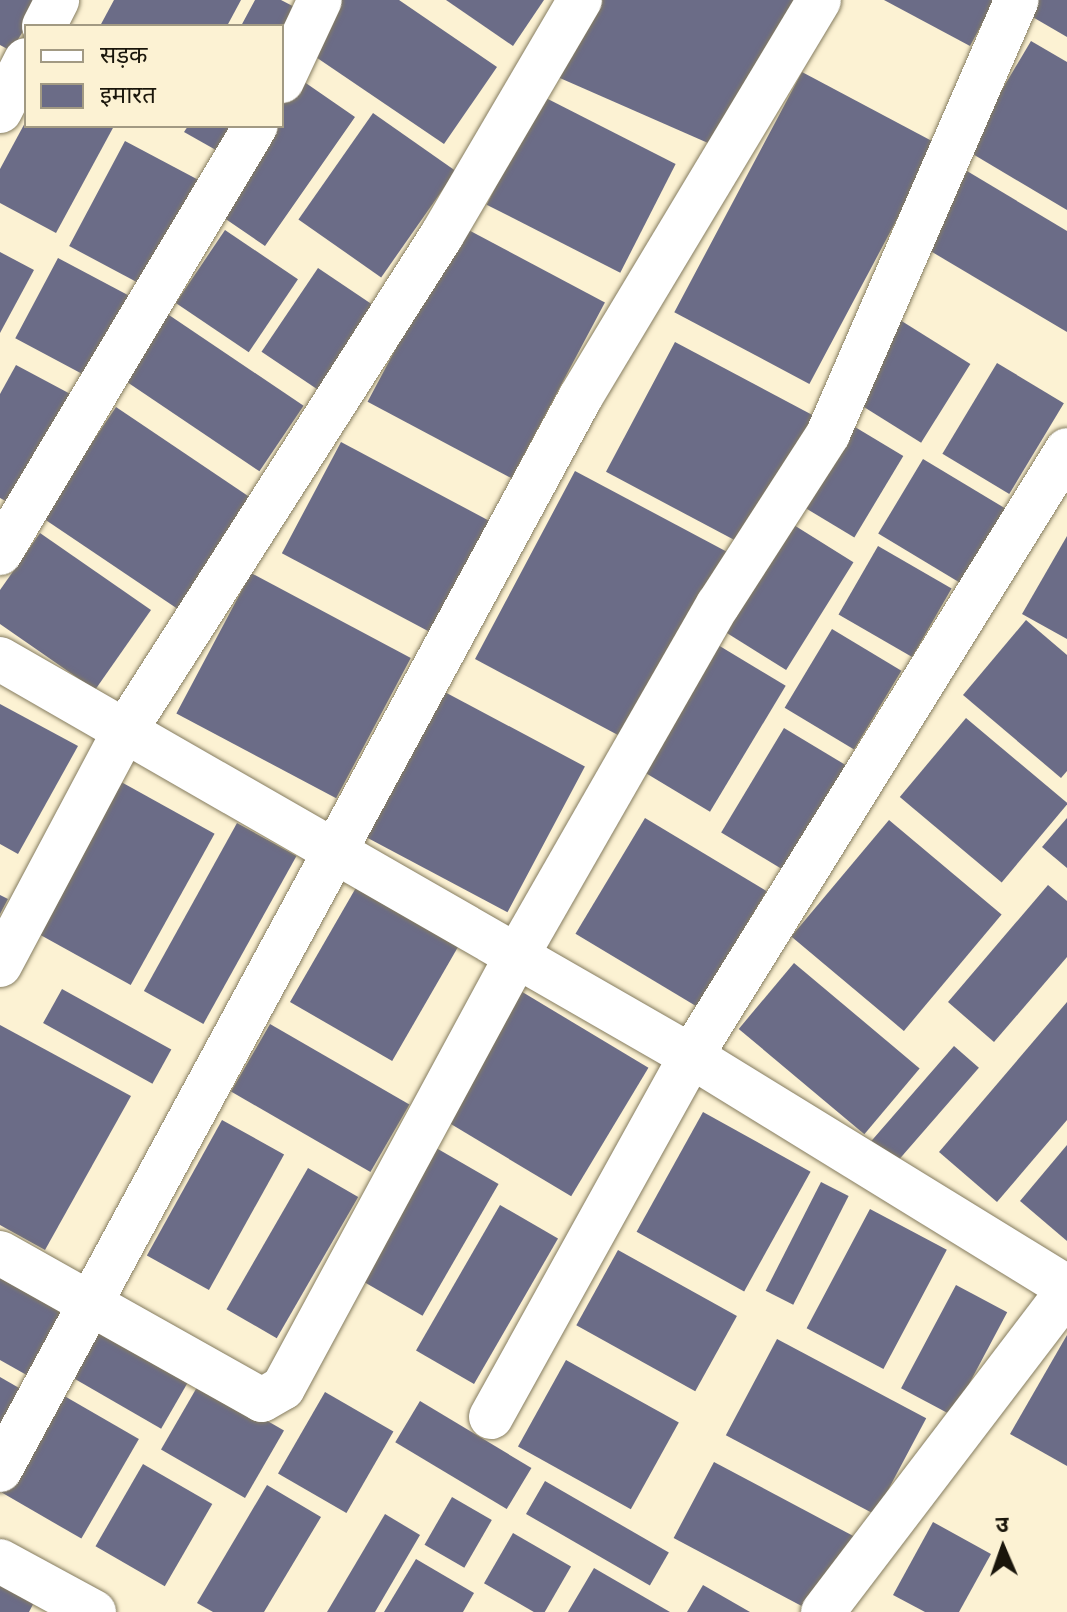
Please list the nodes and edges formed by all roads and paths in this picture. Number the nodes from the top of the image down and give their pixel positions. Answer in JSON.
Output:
{"nodes":[{"id":1,"x":57,"y":0,"type":"edge"},
{"id":2,"x":320,"y":0,"type":"edge"},
{"id":3,"x":580,"y":0,"type":"edge"},
{"id":4,"x":819,"y":0,"type":"edge"},
{"id":5,"x":1017,"y":0,"type":"edge"},
{"id":6,"x":45,"y":24,"type":"edge"},
{"id":7,"x":24,"y":64,"type":"edge"},
{"id":8,"x":284,"y":77,"type":"edge"},
{"id":9,"x":0,"y":111,"type":"edge"},
{"id":10,"x":255,"y":128,"type":"edge"},
{"id":11,"x":1067,"y":450,"type":"edge"},
{"id":12,"x":0,"y":553,"type":"edge"},
{"id":13,"x":0,"y":659,"type":"edge"},
{"id":14,"x":123,"y":734,"type":"junction"},
{"id":15,"x":333,"y":851,"type":"junction"},
{"id":16,"x":516,"y":957,"type":"junction"},
{"id":17,"x":0,"y":965,"type":"edge"},
{"id":18,"x":691,"y":1056,"type":"junction"},
{"id":19,"x":0,"y":1253,"type":"edge"},
{"id":20,"x":1067,"y":1289,"type":"edge"},
{"id":21,"x":90,"y":1306,"type":"junction"},
{"id":22,"x":491,"y":1417,"type":"dead end"},
{"id":23,"x":0,"y":1470,"type":"edge"},
{"id":24,"x":0,"y":1561,"type":"edge"},
{"id":25,"x":94,"y":1612,"type":"edge"},
{"id":26,"x":823,"y":1612,"type":"edge"}],
"edges":[{"from":1,"to":6,"type":"street"},
{"from":2,"to":8,"type":"street"},
{"from":3,"to":14,"type":"street"},
{"from":4,"to":15,"type":"street"},
{"from":5,"to":16,"type":"street"},
{"from":7,"to":9,"type":"street"},
{"from":10,"to":12,"type":"street"},
{"from":11,"to":18,"type":"street"},
{"from":13,"to":14,"type":"street"},
{"from":14,"to":15,"type":"street"},
{"from":14,"to":17,"type":"street"},
{"from":15,"to":16,"type":"street"},
{"from":15,"to":21,"type":"street"},
{"from":16,"to":18,"type":"street"},
{"from":16,"to":21,"type":"street"},
{"from":18,"to":20,"type":"street"},
{"from":18,"to":22,"type":"street"},
{"from":19,"to":21,"type":"street"},
{"from":20,"to":26,"type":"street"},
{"from":21,"to":23,"type":"street"},
{"from":24,"to":25,"type":"street"}]}
